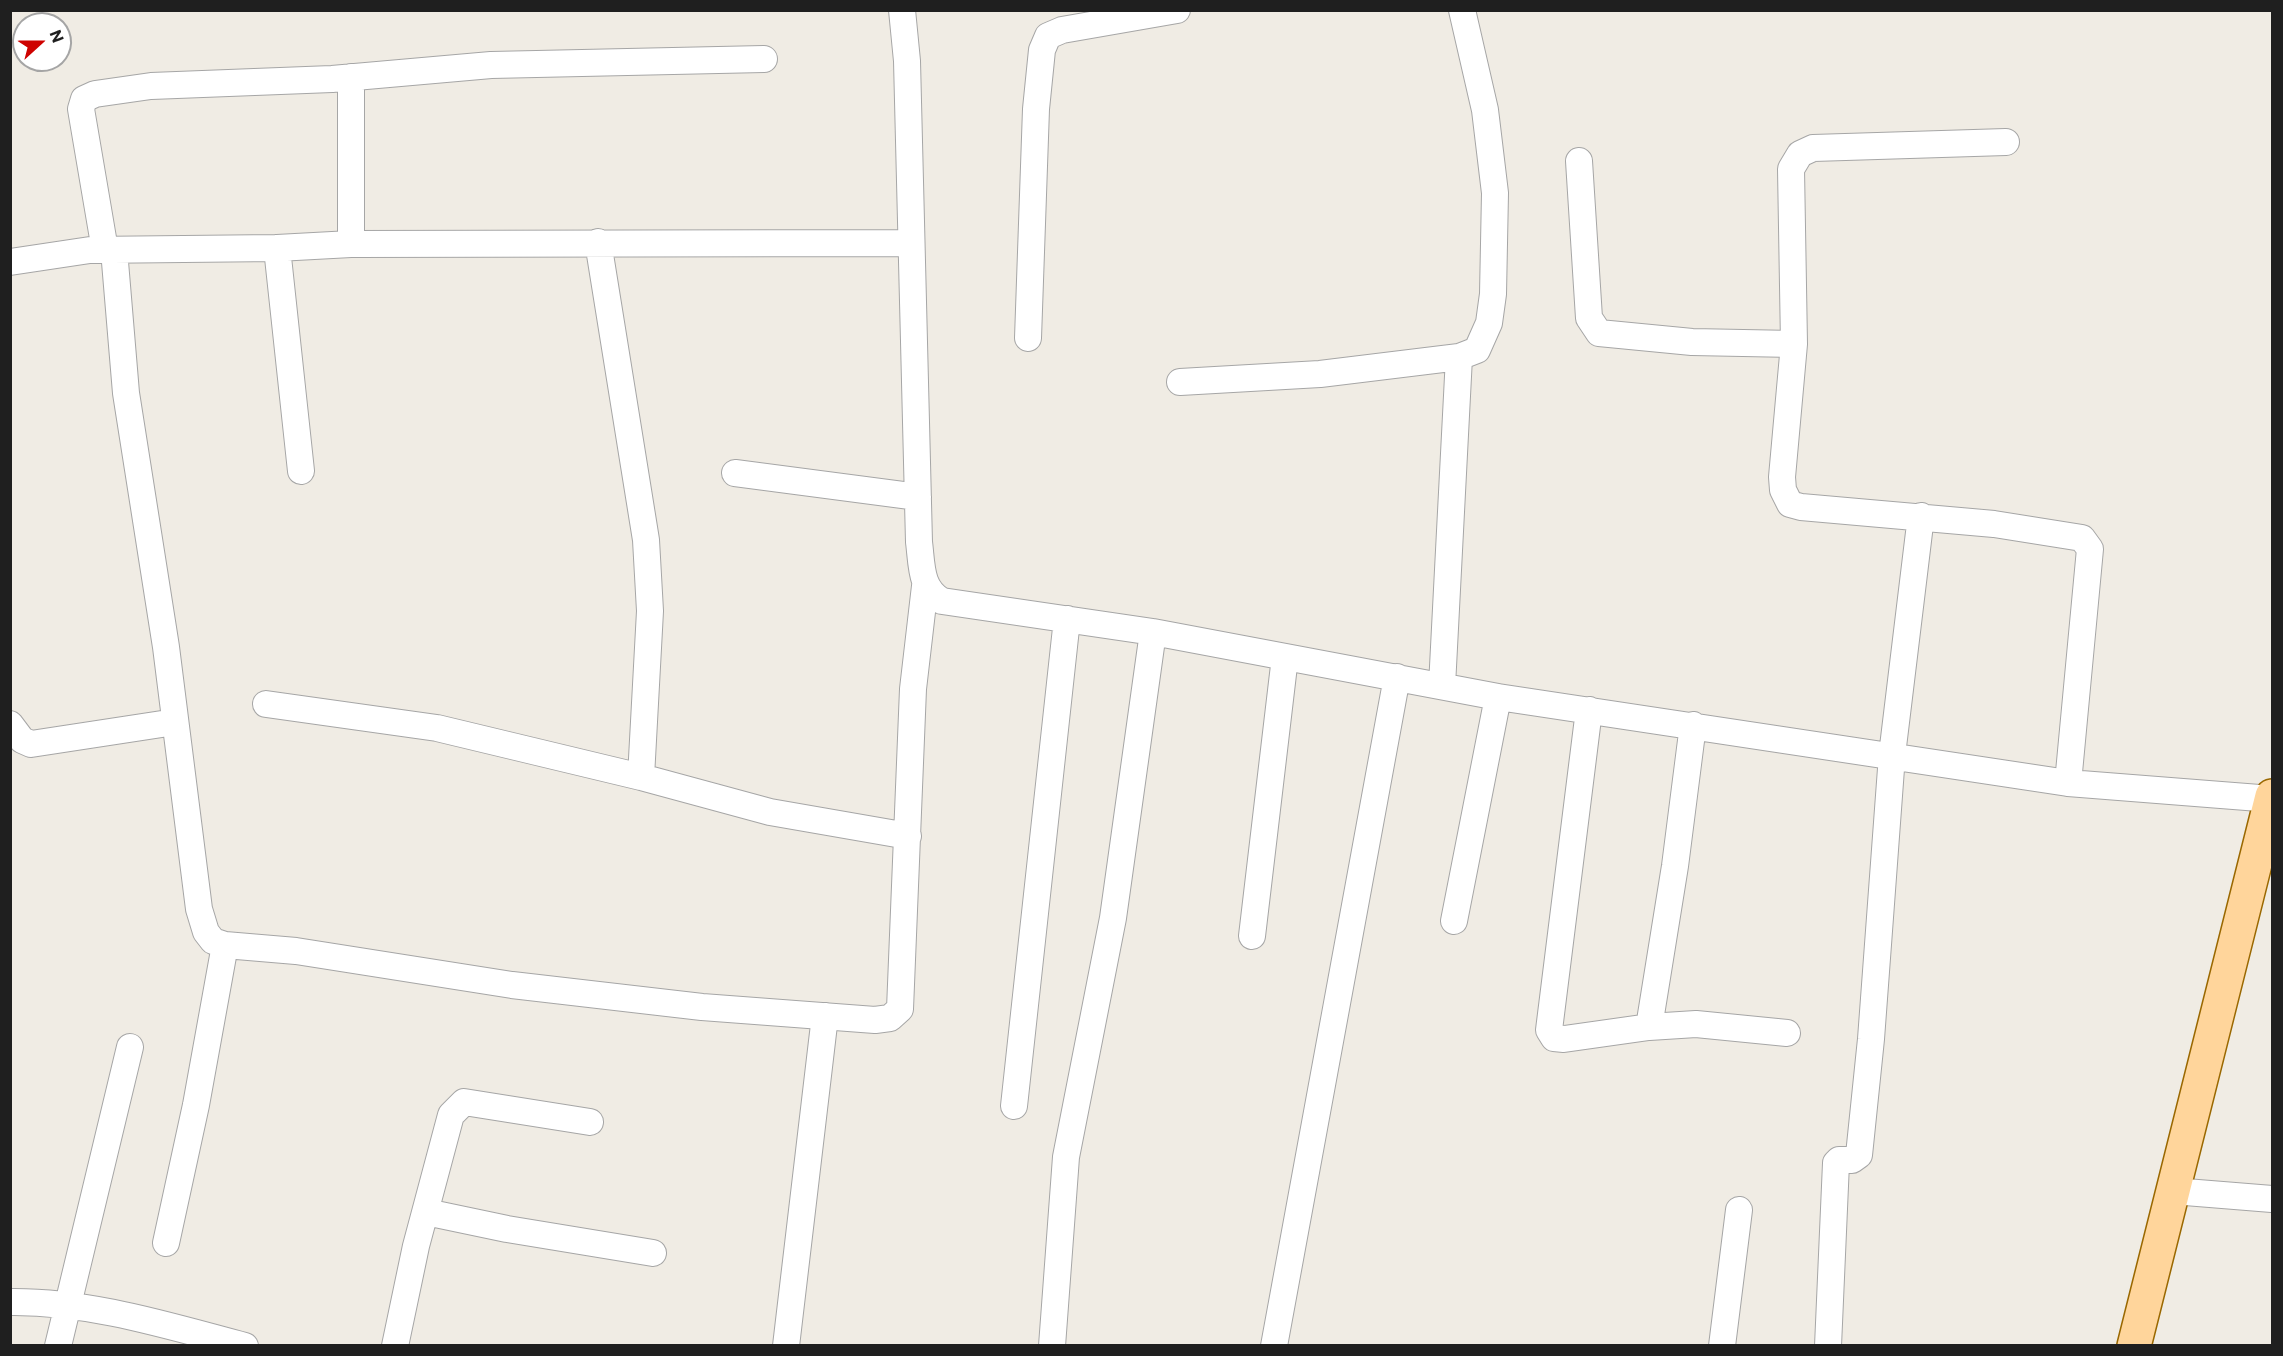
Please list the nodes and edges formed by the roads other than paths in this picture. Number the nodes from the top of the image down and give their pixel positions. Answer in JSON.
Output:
{"nodes":[{"id":1,"x":902,"y":10,"type":"edge"},
{"id":2,"x":1177,"y":10,"type":"edge"},
{"id":3,"x":1462,"y":10,"type":"edge"},
{"id":4,"x":764,"y":59,"type":"dead end"},
{"id":5,"x":351,"y":77,"type":"junction"},
{"id":6,"x":2006,"y":142,"type":"dead end"},
{"id":7,"x":1579,"y":161,"type":"dead end"},
{"id":8,"x":598,"y":242,"type":"junction"},
{"id":9,"x":911,"y":243,"type":"junction"},
{"id":10,"x":351,"y":244,"type":"junction"},
{"id":11,"x":277,"y":248,"type":"junction"},
{"id":12,"x":110,"y":250,"type":"junction"},
{"id":13,"x":10,"y":262,"type":"edge"},
{"id":14,"x":1028,"y":338,"type":"dead end"},
{"id":15,"x":1794,"y":344,"type":"junction"},
{"id":16,"x":1459,"y":357,"type":"junction"},
{"id":17,"x":1180,"y":382,"type":"dead end"},
{"id":18,"x":301,"y":471,"type":"dead end"},
{"id":19,"x":735,"y":472,"type":"dead end"},
{"id":20,"x":918,"y":497,"type":"junction"},
{"id":21,"x":1921,"y":516,"type":"junction"},
{"id":22,"x":925,"y":586,"type":"junction"},
{"id":23,"x":1068,"y":619,"type":"junction"},
{"id":24,"x":1153,"y":632,"type":"junction"},
{"id":25,"x":1286,"y":657,"type":"junction"},
{"id":26,"x":1397,"y":677,"type":"junction"},
{"id":27,"x":1442,"y":686,"type":"junction"},
{"id":28,"x":1498,"y":696,"type":"junction"},
{"id":29,"x":266,"y":704,"type":"dead end"},
{"id":30,"x":1589,"y":710,"type":"junction"},
{"id":31,"x":175,"y":722,"type":"junction"},
{"id":32,"x":10,"y":724,"type":"edge"},
{"id":33,"x":1693,"y":725,"type":"junction"},
{"id":34,"x":1892,"y":755,"type":"junction"},
{"id":35,"x":641,"y":777,"type":"junction"},
{"id":36,"x":2068,"y":783,"type":"junction"},
{"id":37,"x":2272,"y":798,"type":"edge"},
{"id":38,"x":908,"y":836,"type":"junction"},
{"id":39,"x":1454,"y":921,"type":"dead end"},
{"id":40,"x":1252,"y":936,"type":"dead end"},
{"id":41,"x":225,"y":945,"type":"junction"},
{"id":42,"x":825,"y":1016,"type":"junction"},
{"id":43,"x":1649,"y":1027,"type":"junction"},
{"id":44,"x":1787,"y":1033,"type":"dead end"},
{"id":45,"x":130,"y":1047,"type":"dead end"},
{"id":46,"x":1014,"y":1106,"type":"dead end"},
{"id":47,"x":590,"y":1122,"type":"dead end"},
{"id":48,"x":2173,"y":1191,"type":"junction"},
{"id":49,"x":2272,"y":1199,"type":"edge"},
{"id":50,"x":1739,"y":1210,"type":"dead end"},
{"id":51,"x":426,"y":1212,"type":"junction"},
{"id":52,"x":166,"y":1243,"type":"dead end"},
{"id":53,"x":653,"y":1253,"type":"dead end"},
{"id":54,"x":10,"y":1302,"type":"edge"},
{"id":55,"x":70,"y":1305,"type":"junction"},
{"id":56,"x":58,"y":1346,"type":"edge"},
{"id":57,"x":245,"y":1346,"type":"edge"},
{"id":58,"x":395,"y":1346,"type":"edge"},
{"id":59,"x":786,"y":1346,"type":"edge"},
{"id":60,"x":1052,"y":1346,"type":"edge"},
{"id":61,"x":1274,"y":1346,"type":"edge"},
{"id":62,"x":1722,"y":1346,"type":"edge"},
{"id":63,"x":1828,"y":1346,"type":"edge"},
{"id":64,"x":2134,"y":1346,"type":"edge"}],
"edges":[{"from":1,"to":9,"type":"street"},
{"from":2,"to":14,"type":"street"},
{"from":3,"to":16,"type":"street"},
{"from":4,"to":5,"type":"street"},
{"from":5,"to":10,"type":"street"},
{"from":5,"to":12,"type":"street"},
{"from":6,"to":15,"type":"street"},
{"from":7,"to":15,"type":"street"},
{"from":8,"to":9,"type":"street"},
{"from":8,"to":10,"type":"street"},
{"from":8,"to":35,"type":"street"},
{"from":9,"to":20,"type":"street"},
{"from":10,"to":11,"type":"street"},
{"from":11,"to":12,"type":"street"},
{"from":11,"to":18,"type":"street"},
{"from":12,"to":13,"type":"street"},
{"from":12,"to":31,"type":"street"},
{"from":15,"to":21,"type":"street"},
{"from":16,"to":17,"type":"street"},
{"from":16,"to":27,"type":"street"},
{"from":19,"to":20,"type":"street"},
{"from":20,"to":22,"type":"street"},
{"from":21,"to":34,"type":"street"},
{"from":21,"to":36,"type":"street"},
{"from":22,"to":23,"type":"street"},
{"from":22,"to":38,"type":"street"},
{"from":23,"to":24,"type":"street"},
{"from":23,"to":46,"type":"street"},
{"from":24,"to":25,"type":"street"},
{"from":24,"to":60,"type":"street"},
{"from":25,"to":26,"type":"street"},
{"from":25,"to":40,"type":"street"},
{"from":26,"to":27,"type":"street"},
{"from":26,"to":61,"type":"street"},
{"from":27,"to":28,"type":"street"},
{"from":28,"to":30,"type":"street"},
{"from":28,"to":39,"type":"street"},
{"from":29,"to":35,"type":"street"},
{"from":30,"to":33,"type":"street"},
{"from":30,"to":43,"type":"street"},
{"from":31,"to":32,"type":"street"},
{"from":31,"to":41,"type":"street"},
{"from":33,"to":34,"type":"street"},
{"from":33,"to":43,"type":"street"},
{"from":34,"to":36,"type":"street"},
{"from":34,"to":63,"type":"street"},
{"from":35,"to":38,"type":"street"},
{"from":36,"to":37,"type":"street"},
{"from":37,"to":48,"type":"main road"},
{"from":38,"to":42,"type":"street"},
{"from":41,"to":42,"type":"street"},
{"from":41,"to":52,"type":"street"},
{"from":42,"to":59,"type":"street"},
{"from":43,"to":44,"type":"street"},
{"from":45,"to":55,"type":"street"},
{"from":47,"to":51,"type":"street"},
{"from":48,"to":49,"type":"street"},
{"from":48,"to":64,"type":"main road"},
{"from":50,"to":62,"type":"street"},
{"from":51,"to":53,"type":"street"},
{"from":51,"to":58,"type":"street"},
{"from":54,"to":55,"type":"street"},
{"from":55,"to":56,"type":"street"},
{"from":55,"to":57,"type":"street"}]}
